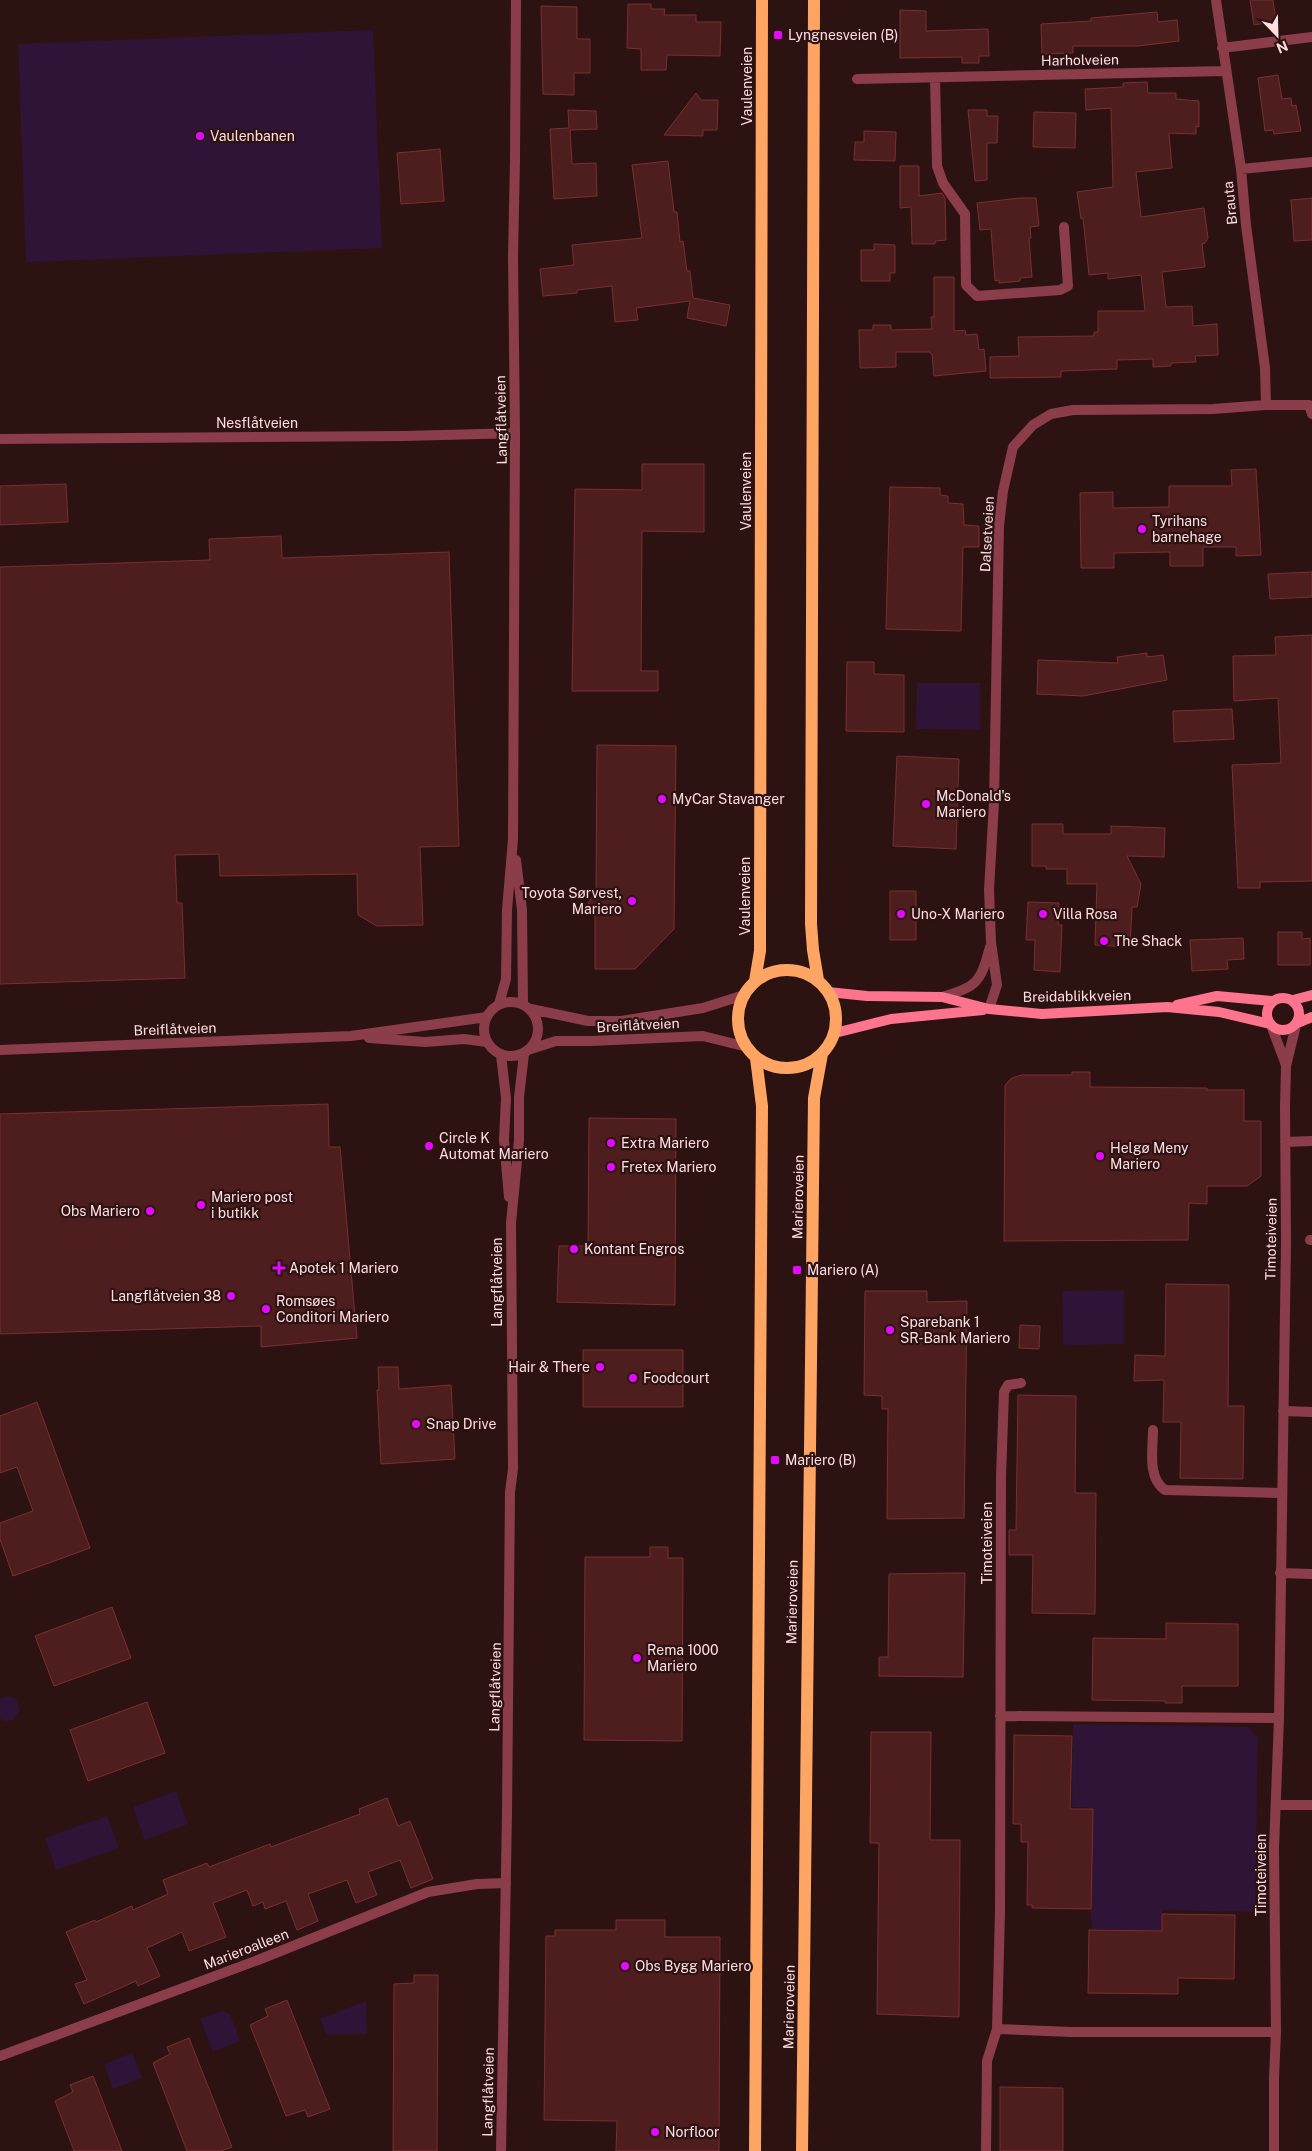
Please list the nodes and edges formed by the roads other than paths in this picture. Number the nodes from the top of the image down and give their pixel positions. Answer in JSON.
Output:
{"nodes":[{"id":1,"x":516,"y":0,"type":"edge"},
{"id":2,"x":762,"y":0,"type":"edge"},
{"id":3,"x":814,"y":0,"type":"edge"},
{"id":4,"x":1216,"y":0,"type":"edge"},
{"id":5,"x":1312,"y":37,"type":"edge"},
{"id":6,"x":1222,"y":48,"type":"junction"},
{"id":7,"x":1225,"y":71,"type":"junction"},
{"id":8,"x":934,"y":78,"type":"junction"},
{"id":9,"x":857,"y":79,"type":"dead end"},
{"id":10,"x":1312,"y":162,"type":"edge"},
{"id":11,"x":1241,"y":169,"type":"junction"},
{"id":12,"x":1064,"y":227,"type":"dead end"},
{"id":13,"x":1266,"y":405,"type":"junction"},
{"id":14,"x":1311,"y":408,"type":"edge"},
{"id":15,"x":515,"y":433,"type":"junction"},
{"id":16,"x":0,"y":439,"type":"edge"},
{"id":17,"x":513,"y":839,"type":"junction"},
{"id":18,"x":991,"y":942,"type":"junction"},
{"id":19,"x":818,"y":980,"type":"junction"},
{"id":20,"x":755,"y":981,"type":"junction"},
{"id":21,"x":828,"y":992,"type":"junction"},
{"id":22,"x":744,"y":995,"type":"junction"},
{"id":23,"x":1312,"y":995,"type":"edge"},
{"id":24,"x":942,"y":997,"type":"junction"},
{"id":25,"x":1292,"y":1000,"type":"junction"},
{"id":26,"x":1272,"y":1001,"type":"junction"},
{"id":27,"x":499,"y":1004,"type":"junction"},
{"id":28,"x":527,"y":1007,"type":"junction"},
{"id":29,"x":1167,"y":1007,"type":"junction"},
{"id":30,"x":988,"y":1009,"type":"junction"},
{"id":31,"x":487,"y":1017,"type":"junction"},
{"id":32,"x":1312,"y":1017,"type":"edge"},
{"id":33,"x":1296,"y":1024,"type":"junction"},
{"id":34,"x":1270,"y":1025,"type":"junction"},
{"id":35,"x":835,"y":1033,"type":"junction"},
{"id":36,"x":351,"y":1036,"type":"junction"},
{"id":37,"x":487,"y":1042,"type":"junction"},
{"id":38,"x":746,"y":1047,"type":"junction"},
{"id":39,"x":0,"y":1050,"type":"edge"},
{"id":40,"x":528,"y":1051,"type":"junction"},
{"id":41,"x":822,"y":1054,"type":"junction"},
{"id":42,"x":501,"y":1055,"type":"junction"},
{"id":43,"x":756,"y":1058,"type":"junction"},
{"id":44,"x":1286,"y":1066,"type":"junction"},
{"id":45,"x":1312,"y":1141,"type":"edge"},
{"id":46,"x":1285,"y":1142,"type":"junction"},
{"id":47,"x":512,"y":1223,"type":"junction"},
{"id":48,"x":1021,"y":1383,"type":"dead end"},
{"id":49,"x":1283,"y":1411,"type":"junction"},
{"id":50,"x":1312,"y":1412,"type":"edge"},
{"id":51,"x":1153,"y":1430,"type":"dead end"},
{"id":52,"x":1281,"y":1493,"type":"junction"},
{"id":53,"x":1280,"y":1573,"type":"junction"},
{"id":54,"x":1312,"y":1574,"type":"edge"},
{"id":55,"x":1000,"y":1716,"type":"junction"},
{"id":56,"x":1279,"y":1718,"type":"junction"},
{"id":57,"x":1312,"y":1805,"type":"edge"},
{"id":58,"x":1276,"y":1806,"type":"junction"},
{"id":59,"x":506,"y":1883,"type":"junction"},
{"id":60,"x":996,"y":2029,"type":"junction"},
{"id":61,"x":1276,"y":2032,"type":"junction"},
{"id":62,"x":0,"y":2056,"type":"edge"},
{"id":63,"x":500,"y":2151,"type":"edge"},
{"id":64,"x":756,"y":2151,"type":"edge"},
{"id":65,"x":802,"y":2151,"type":"edge"},
{"id":66,"x":986,"y":2151,"type":"edge"},
{"id":67,"x":1274,"y":2151,"type":"edge"}],
"edges":[{"from":1,"to":15,"type":"street","name":"Langflåtveien"},
{"from":2,"to":20,"type":"main road","name":"Vaulenveien"},
{"from":3,"to":19,"type":"main road"},
{"from":4,"to":6,"type":"street","name":"Brauta"},
{"from":5,"to":6,"type":"street"},
{"from":6,"to":7,"type":"street","name":"Brauta"},
{"from":7,"to":8,"type":"street","name":"Harholveien"},
{"from":7,"to":11,"type":"street","name":"Brauta"},
{"from":8,"to":9,"type":"street","name":"Harholveien"},
{"from":8,"to":12,"type":"street"},
{"from":10,"to":11,"type":"street"},
{"from":11,"to":13,"type":"street","name":"Brauta"},
{"from":13,"to":14,"type":"street","name":"Dalsetveien"},
{"from":13,"to":18,"type":"street","name":"Dalsetveien"},
{"from":15,"to":16,"type":"street","name":"Nesflåtveien"},
{"from":15,"to":17,"type":"street","name":"Langflåtveien"},
{"from":17,"to":27,"type":"street","name":"Langflåtveien"},
{"from":17,"to":28,"type":"street","name":"Langflåtveien"},
{"from":18,"to":24,"type":"street","name":"Dalsetveien"},
{"from":18,"to":30,"type":"street","name":"Dalsetveien"},
{"from":19,"to":20,"type":"main road"},
{"from":19,"to":21,"type":"main road"},
{"from":20,"to":22,"type":"main road"},
{"from":21,"to":24,"type":"main road","name":"Breidablikkveien"},
{"from":21,"to":35,"type":"main road"},
{"from":22,"to":28,"type":"street","name":"Breiflåtveien"},
{"from":22,"to":38,"type":"main road"},
{"from":23,"to":25,"type":"main road"},
{"from":24,"to":30,"type":"main road","name":"Breidablikkveien"},
{"from":25,"to":26,"type":"main road"},
{"from":25,"to":33,"type":"main road"},
{"from":26,"to":29,"type":"main road","name":"Breidablikkveien"},
{"from":26,"to":34,"type":"main road"},
{"from":27,"to":28,"type":"street"},
{"from":27,"to":31,"type":"street"},
{"from":28,"to":40,"type":"street"},
{"from":29,"to":30,"type":"main road","name":"Breidablikkveien"},
{"from":29,"to":34,"type":"main road","name":"Breidablikkveien"},
{"from":30,"to":35,"type":"main road","name":"Breidablikkveien"},
{"from":31,"to":36,"type":"street","name":"Breiflåtveien"},
{"from":31,"to":37,"type":"street"},
{"from":32,"to":33,"type":"main road"},
{"from":33,"to":34,"type":"main road"},
{"from":33,"to":44,"type":"street","name":"Timoteiveien"},
{"from":34,"to":44,"type":"street","name":"Timoteiveien"},
{"from":35,"to":41,"type":"main road"},
{"from":36,"to":37,"type":"street","name":"Breiflåtveien"},
{"from":36,"to":39,"type":"street","name":"Breiflåtveien"},
{"from":37,"to":42,"type":"street"},
{"from":38,"to":40,"type":"street","name":"Breiflåtveien"},
{"from":38,"to":43,"type":"main road"},
{"from":40,"to":42,"type":"street"},
{"from":40,"to":47,"type":"street","name":"Langflåtveien"},
{"from":41,"to":43,"type":"main road"},
{"from":41,"to":65,"type":"main road","name":"Marieroveien"},
{"from":42,"to":47,"type":"street","name":"Langflåtveien"},
{"from":43,"to":64,"type":"main road"},
{"from":44,"to":46,"type":"street","name":"Timoteiveien"},
{"from":45,"to":46,"type":"street"},
{"from":46,"to":49,"type":"street","name":"Timoteiveien"},
{"from":47,"to":59,"type":"street","name":"Langflåtveien"},
{"from":48,"to":55,"type":"street","name":"Timoteiveien"},
{"from":49,"to":50,"type":"street"},
{"from":49,"to":52,"type":"street","name":"Timoteiveien"},
{"from":51,"to":52,"type":"street"},
{"from":52,"to":53,"type":"street","name":"Timoteiveien"},
{"from":53,"to":54,"type":"street"},
{"from":53,"to":56,"type":"street","name":"Timoteiveien"},
{"from":55,"to":56,"type":"street"},
{"from":55,"to":60,"type":"street","name":"Timoteiveien"},
{"from":56,"to":58,"type":"street","name":"Timoteiveien"},
{"from":57,"to":58,"type":"street"},
{"from":58,"to":61,"type":"street","name":"Timoteiveien"},
{"from":59,"to":62,"type":"street","name":"Marieroalleen"},
{"from":59,"to":63,"type":"street","name":"Langflåtveien"},
{"from":60,"to":61,"type":"street"},
{"from":60,"to":66,"type":"street","name":"Timoteiveien"},
{"from":61,"to":67,"type":"street","name":"Timoteiveien"}]}
